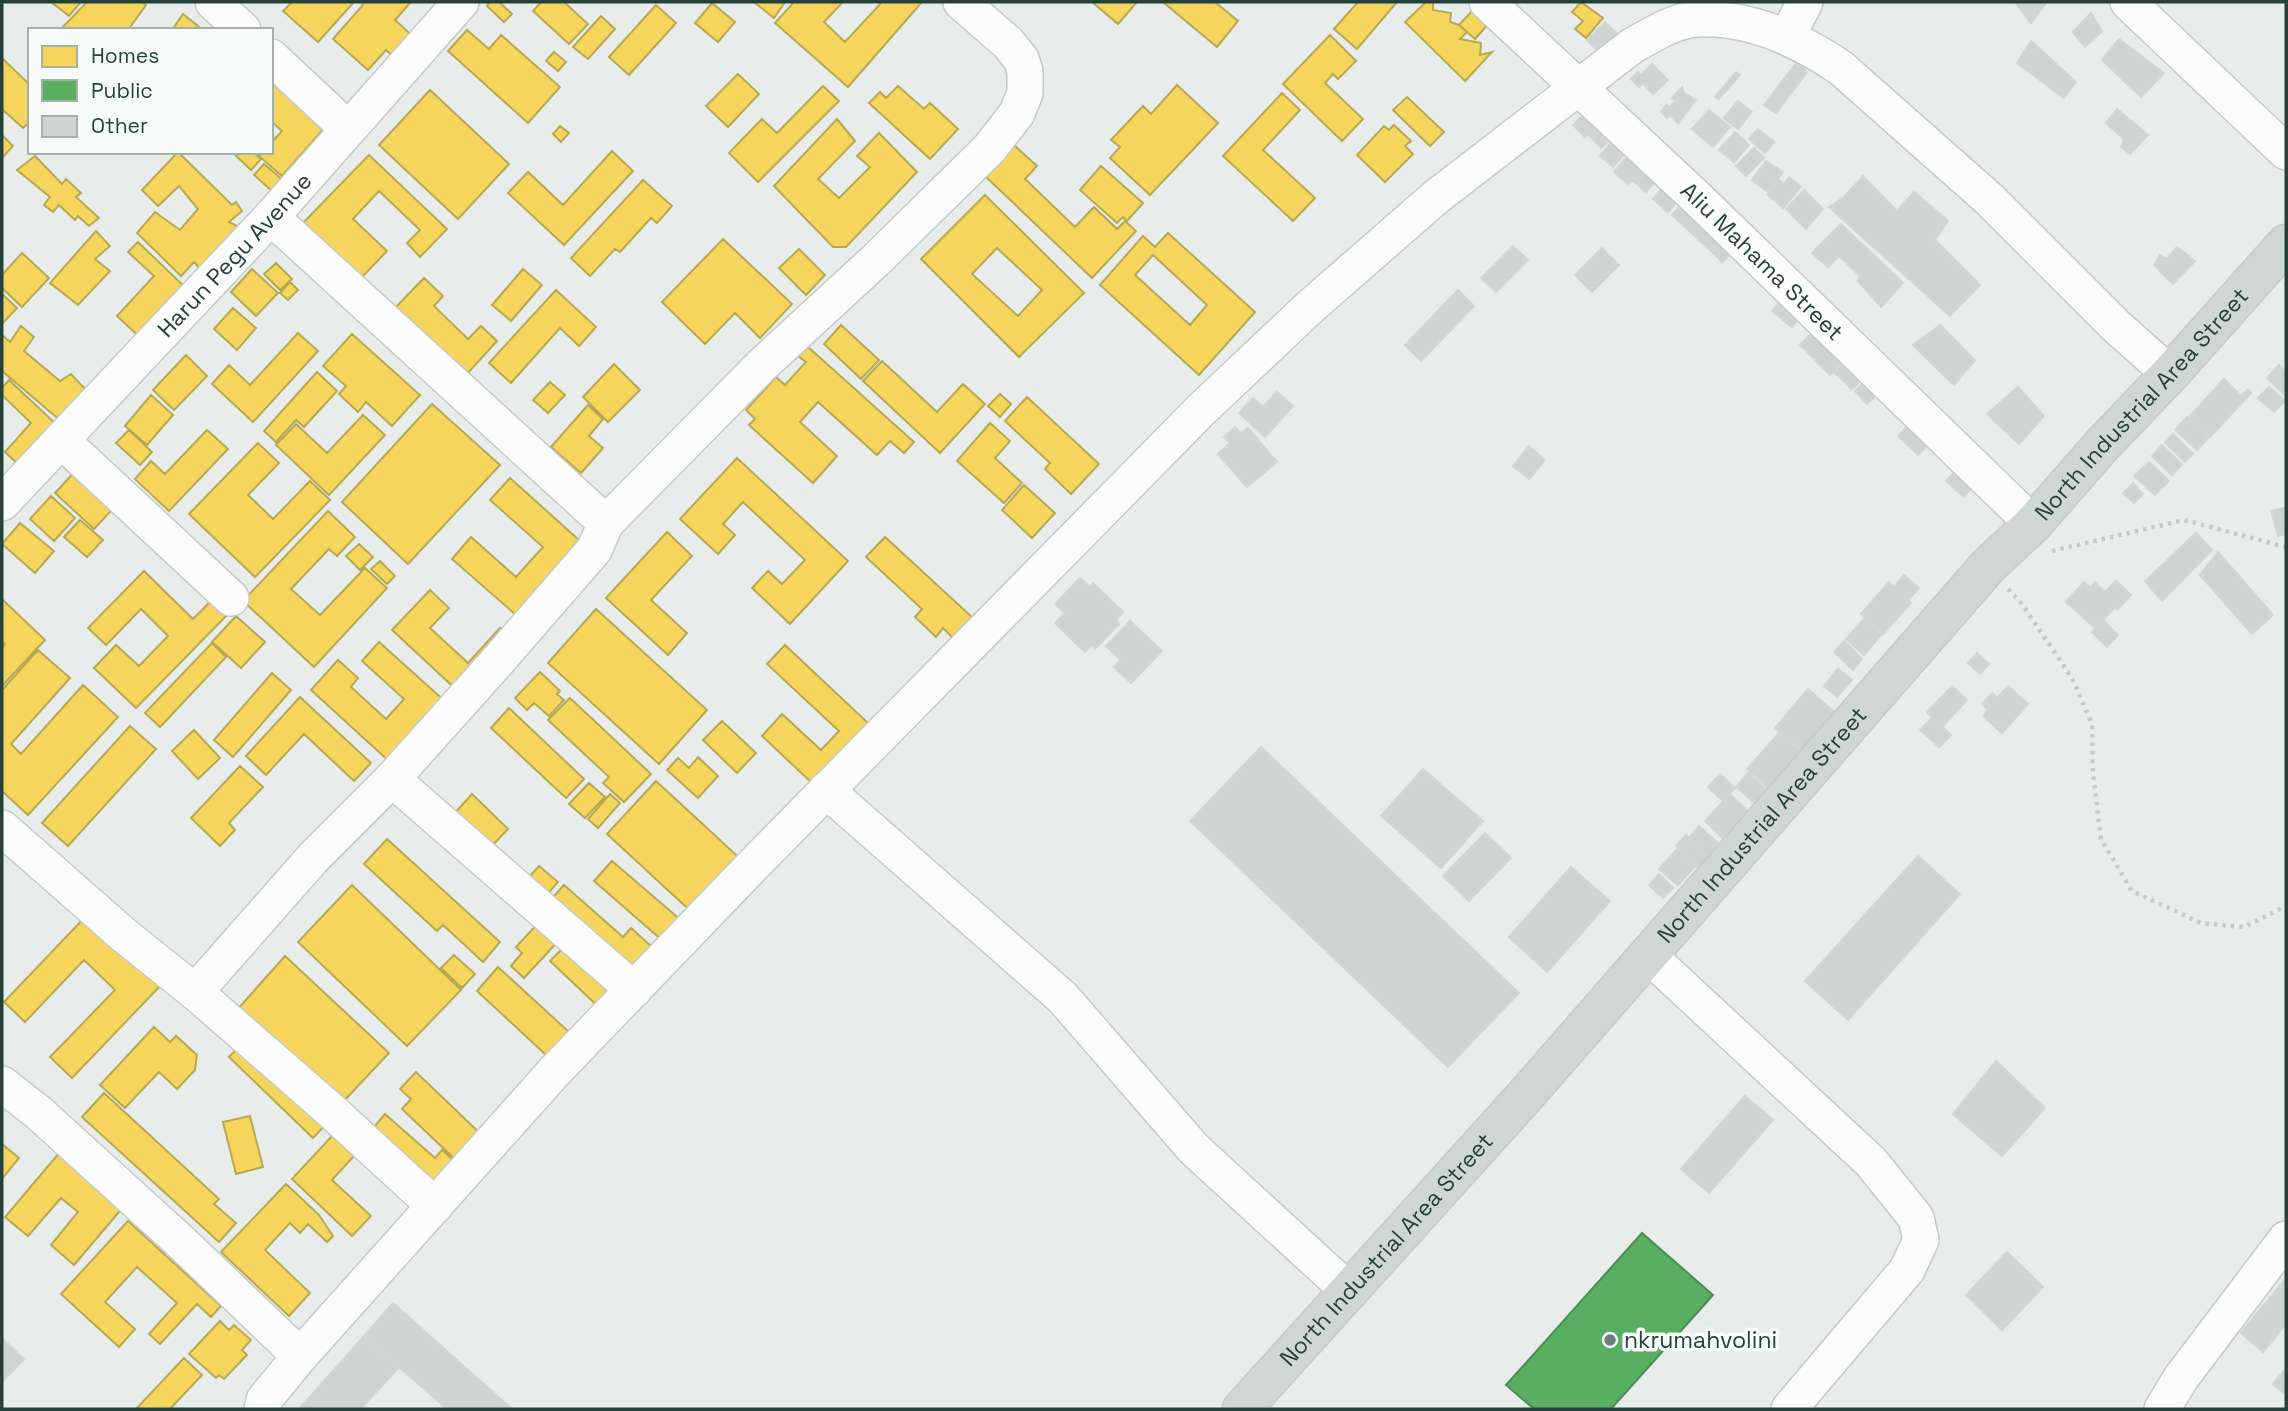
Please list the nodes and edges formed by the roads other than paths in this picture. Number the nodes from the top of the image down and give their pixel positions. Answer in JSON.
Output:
{"nodes":[{"id":1,"x":213,"y":2,"type":"edge"},
{"id":2,"x":461,"y":2,"type":"edge"},
{"id":3,"x":961,"y":2,"type":"edge"},
{"id":4,"x":1488,"y":2,"type":"edge"},
{"id":5,"x":1805,"y":2,"type":"edge"},
{"id":6,"x":2128,"y":2,"type":"edge"},
{"id":7,"x":241,"y":28,"type":"edge"},
{"id":8,"x":1787,"y":37,"type":"junction"},
{"id":9,"x":273,"y":59,"type":"edge"},
{"id":10,"x":1579,"y":87,"type":"junction"},
{"id":11,"x":348,"y":129,"type":"junction"},
{"id":12,"x":2286,"y":152,"type":"edge"},
{"id":13,"x":271,"y":217,"type":"junction"},
{"id":14,"x":2286,"y":244,"type":"edge"},
{"id":15,"x":2170,"y":374,"type":"junction"},
{"id":16,"x":61,"y":440,"type":"junction"},
{"id":17,"x":2,"y":503,"type":"edge"},
{"id":18,"x":606,"y":523,"type":"junction"},
{"id":19,"x":2037,"y":539,"type":"junction"},
{"id":20,"x":231,"y":598,"type":"dead end"},
{"id":21,"x":392,"y":779,"type":"junction"},
{"id":22,"x":826,"y":790,"type":"junction"},
{"id":23,"x":2,"y":828,"type":"edge"},
{"id":24,"x":1648,"y":955,"type":"junction"},
{"id":25,"x":634,"y":990,"type":"junction"},
{"id":26,"x":195,"y":992,"type":"junction"},
{"id":27,"x":2,"y":1084,"type":"edge"},
{"id":28,"x":435,"y":1206,"type":"junction"},
{"id":29,"x":2286,"y":1239,"type":"edge"},
{"id":30,"x":1349,"y":1291,"type":"junction"},
{"id":31,"x":300,"y":1356,"type":"junction"},
{"id":32,"x":262,"y":1409,"type":"edge"},
{"id":33,"x":1242,"y":1409,"type":"edge"},
{"id":34,"x":1789,"y":1409,"type":"edge"},
{"id":35,"x":2162,"y":1409,"type":"edge"}],
"edges":[{"from":1,"to":7,"type":"street"},
{"from":2,"to":11,"type":"street","name":"Harun Pegu Avenue"},
{"from":3,"to":18,"type":"street"},
{"from":4,"to":10,"type":"street","name":"Aliu Mahama Street"},
{"from":5,"to":8,"type":"street"},
{"from":6,"to":12,"type":"street"},
{"from":8,"to":10,"type":"street"},
{"from":8,"to":15,"type":"street"},
{"from":9,"to":11,"type":"street"},
{"from":10,"to":19,"type":"street","name":"Aliu Mahama Street"},
{"from":10,"to":22,"type":"street"},
{"from":11,"to":13,"type":"street","name":"Harun Pegu Avenue"},
{"from":13,"to":16,"type":"street","name":"Harun Pegu Avenue"},
{"from":13,"to":18,"type":"street"},
{"from":14,"to":15,"type":"main road","name":"North Industrial Area Street"},
{"from":15,"to":19,"type":"main road","name":"North Industrial Area Street"},
{"from":16,"to":17,"type":"street","name":"Harun Pegu Avenue"},
{"from":16,"to":20,"type":"street"},
{"from":18,"to":21,"type":"street"},
{"from":19,"to":24,"type":"main road","name":"North Industrial Area Street"},
{"from":21,"to":25,"type":"street"},
{"from":21,"to":26,"type":"street"},
{"from":22,"to":25,"type":"street"},
{"from":22,"to":30,"type":"street"},
{"from":23,"to":26,"type":"street"},
{"from":24,"to":30,"type":"main road","name":"North Industrial Area Street"},
{"from":24,"to":34,"type":"street"},
{"from":25,"to":28,"type":"street"},
{"from":26,"to":28,"type":"street"},
{"from":27,"to":31,"type":"street"},
{"from":28,"to":31,"type":"street"},
{"from":29,"to":35,"type":"street"},
{"from":30,"to":33,"type":"main road","name":"North Industrial Area Street"},
{"from":31,"to":32,"type":"street"}]}
